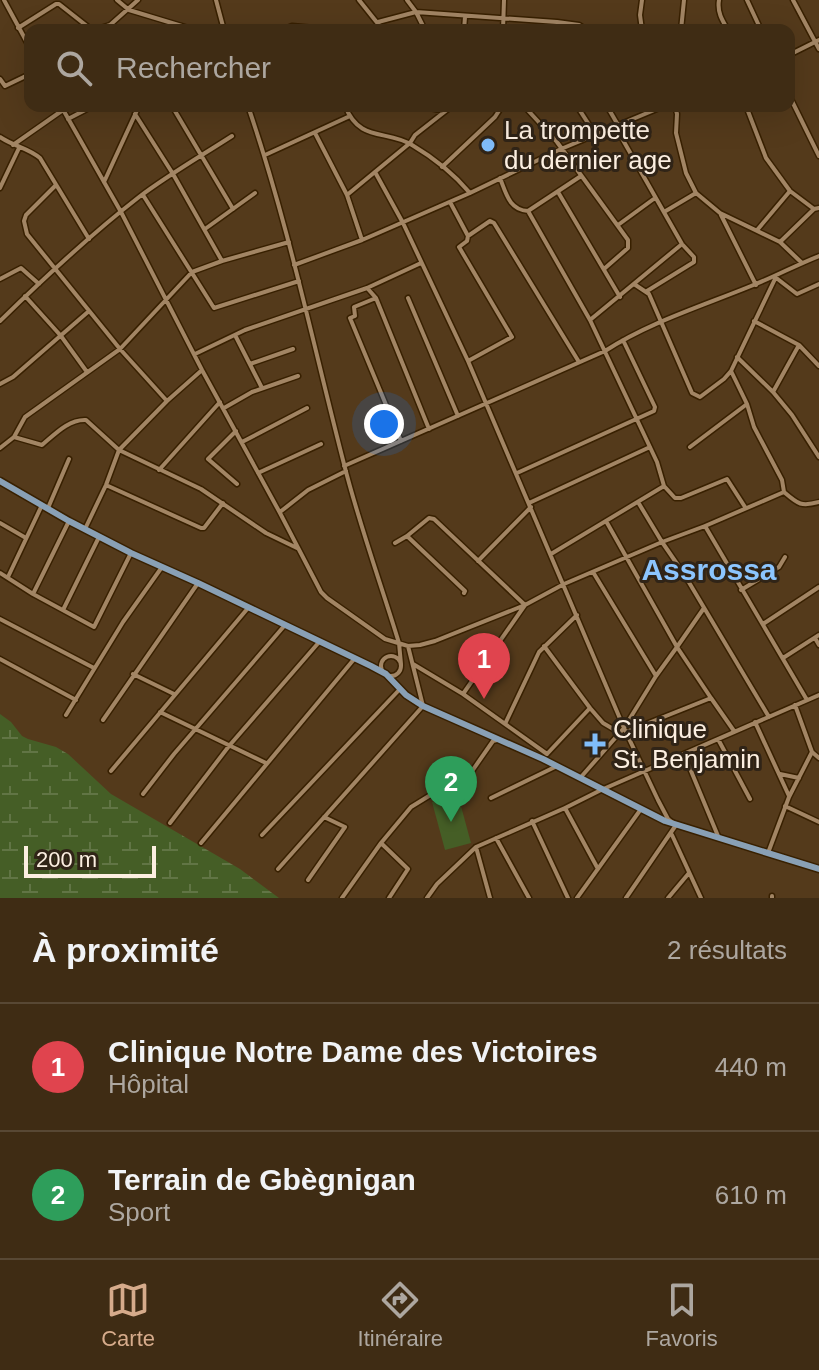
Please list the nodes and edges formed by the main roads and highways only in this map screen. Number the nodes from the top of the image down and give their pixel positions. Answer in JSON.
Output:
{"nodes":[{"id":1,"x":0,"y":481,"type":"edge"},
{"id":2,"x":819,"y":869,"type":"edge"}],
"edges":[{"from":1,"to":2,"type":"main road"}]}
